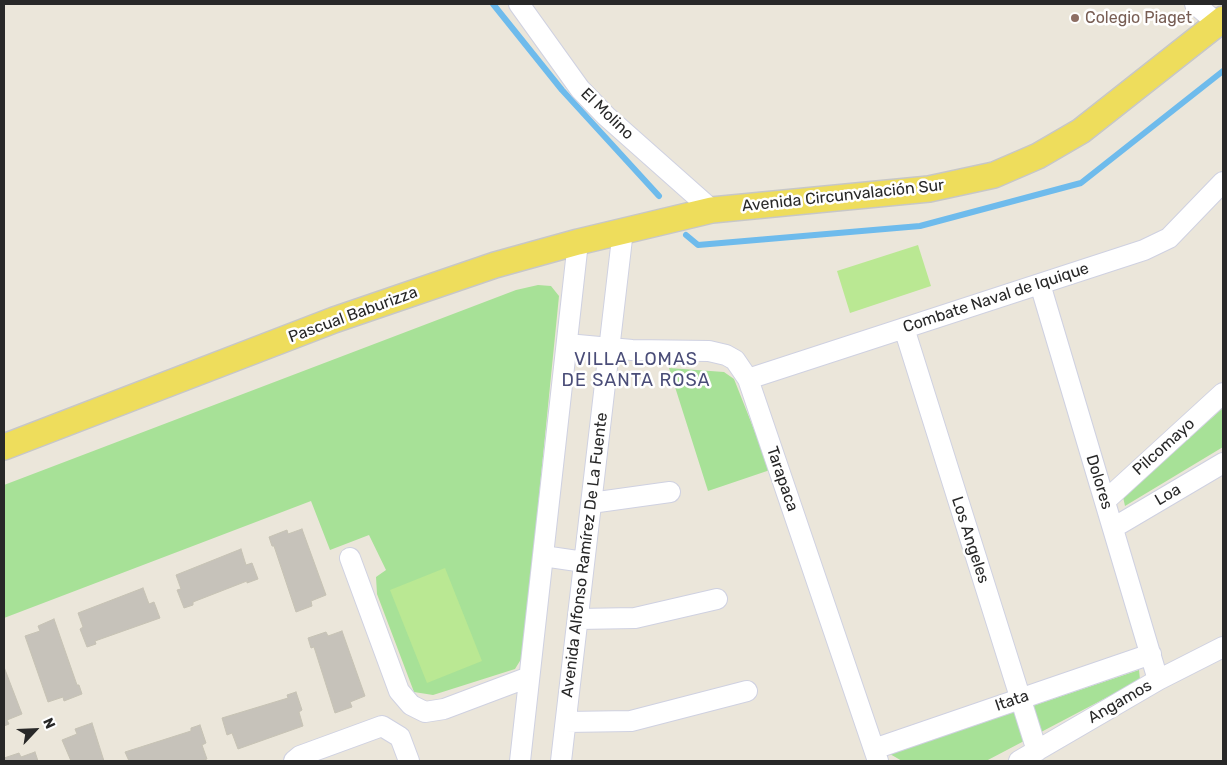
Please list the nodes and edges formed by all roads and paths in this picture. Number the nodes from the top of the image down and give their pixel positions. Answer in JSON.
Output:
{"nodes":[{"id":1,"x":520,"y":4,"type":"edge"},
{"id":2,"x":1195,"y":4,"type":"edge"},
{"id":3,"x":1220,"y":21,"type":"edge"},
{"id":4,"x":1223,"y":182,"type":"edge"},
{"id":5,"x":712,"y":210,"type":"junction"},
{"id":6,"x":623,"y":230,"type":"junction"},
{"id":7,"x":578,"y":242,"type":"junction"},
{"id":8,"x":1040,"y":284,"type":"junction"},
{"id":9,"x":904,"y":328,"type":"junction"},
{"id":10,"x":567,"y":344,"type":"junction"},
{"id":11,"x":610,"y":347,"type":"junction"},
{"id":12,"x":748,"y":379,"type":"junction"},
{"id":13,"x":1223,"y":393,"type":"edge"},
{"id":14,"x":4,"y":447,"type":"edge"},
{"id":15,"x":1223,"y":463,"type":"edge"},
{"id":16,"x":670,"y":492,"type":"dead end"},
{"id":17,"x":1105,"y":501,"type":"junction"},
{"id":18,"x":591,"y":503,"type":"junction"},
{"id":19,"x":1113,"y":528,"type":"junction"},
{"id":20,"x":543,"y":556,"type":"junction"},
{"id":21,"x":350,"y":558,"type":"dead end"},
{"id":22,"x":584,"y":562,"type":"junction"},
{"id":23,"x":716,"y":599,"type":"dead end"},
{"id":24,"x":578,"y":619,"type":"junction"},
{"id":25,"x":1223,"y":647,"type":"edge"},
{"id":26,"x":1150,"y":654,"type":"junction"},
{"id":27,"x":529,"y":677,"type":"junction"},
{"id":28,"x":1158,"y":680,"type":"junction"},
{"id":29,"x":747,"y":691,"type":"dead end"},
{"id":30,"x":1020,"y":699,"type":"junction"},
{"id":31,"x":566,"y":722,"type":"junction"},
{"id":32,"x":1036,"y":751,"type":"junction"},
{"id":33,"x":876,"y":755,"type":"edge"},
{"id":34,"x":294,"y":761,"type":"edge"},
{"id":35,"x":409,"y":761,"type":"edge"},
{"id":36,"x":520,"y":761,"type":"edge"},
{"id":37,"x":561,"y":761,"type":"edge"},
{"id":38,"x":1019,"y":761,"type":"edge"}],
"edges":[{"from":1,"to":5,"type":"street","name":"El Molino"},
{"from":2,"to":3,"type":"street"},
{"from":3,"to":5,"type":"main road","name":"Avenida Circunvalación Sur"},
{"from":4,"to":8,"type":"street","name":"Combate Naval de Iquique"},
{"from":5,"to":6,"type":"main road","name":"Pascual Baburizza"},
{"from":6,"to":7,"type":"main road","name":"Pascual Baburizza"},
{"from":6,"to":11,"type":"street","name":"Avenida Alfonso Ramírez De La Fuente"},
{"from":7,"to":10,"type":"street"},
{"from":7,"to":14,"type":"main road","name":"Pascual Baburizza"},
{"from":8,"to":9,"type":"street","name":"Combate Naval de Iquique"},
{"from":8,"to":17,"type":"street","name":"Dolores"},
{"from":9,"to":12,"type":"street","name":"Combate Naval de Iquique"},
{"from":9,"to":30,"type":"street","name":"Los Angeles"},
{"from":10,"to":11,"type":"street","name":"Tarapaca"},
{"from":10,"to":20,"type":"street"},
{"from":11,"to":12,"type":"street","name":"Tarapaca"},
{"from":11,"to":18,"type":"street","name":"Avenida Alfonso Ramírez De La Fuente"},
{"from":12,"to":33,"type":"street","name":"Tarapaca"},
{"from":13,"to":17,"type":"street","name":"Pilcomayo"},
{"from":15,"to":19,"type":"street","name":"Loa"},
{"from":16,"to":18,"type":"street"},
{"from":17,"to":19,"type":"street","name":"Dolores"},
{"from":18,"to":22,"type":"street","name":"Avenida Alfonso Ramírez De La Fuente"},
{"from":19,"to":26,"type":"street","name":"Dolores"},
{"from":20,"to":22,"type":"street"},
{"from":20,"to":27,"type":"street"},
{"from":21,"to":27,"type":"street"},
{"from":22,"to":24,"type":"street","name":"Avenida Alfonso Ramírez De La Fuente"},
{"from":23,"to":24,"type":"street"},
{"from":24,"to":31,"type":"street","name":"Avenida Alfonso Ramírez De La Fuente"},
{"from":25,"to":28,"type":"street","name":"Angamos"},
{"from":26,"to":28,"type":"street","name":"Dolores"},
{"from":26,"to":30,"type":"street","name":"Itata"},
{"from":27,"to":36,"type":"street"},
{"from":28,"to":32,"type":"street","name":"Angamos"},
{"from":29,"to":31,"type":"street"},
{"from":30,"to":32,"type":"street","name":"Los Angeles"},
{"from":30,"to":33,"type":"street","name":"Itata"},
{"from":31,"to":37,"type":"street","name":"Avenida Alfonso Ramírez De La Fuente"},
{"from":32,"to":38,"type":"street","name":"Angamos"},
{"from":34,"to":35,"type":"street"}]}
